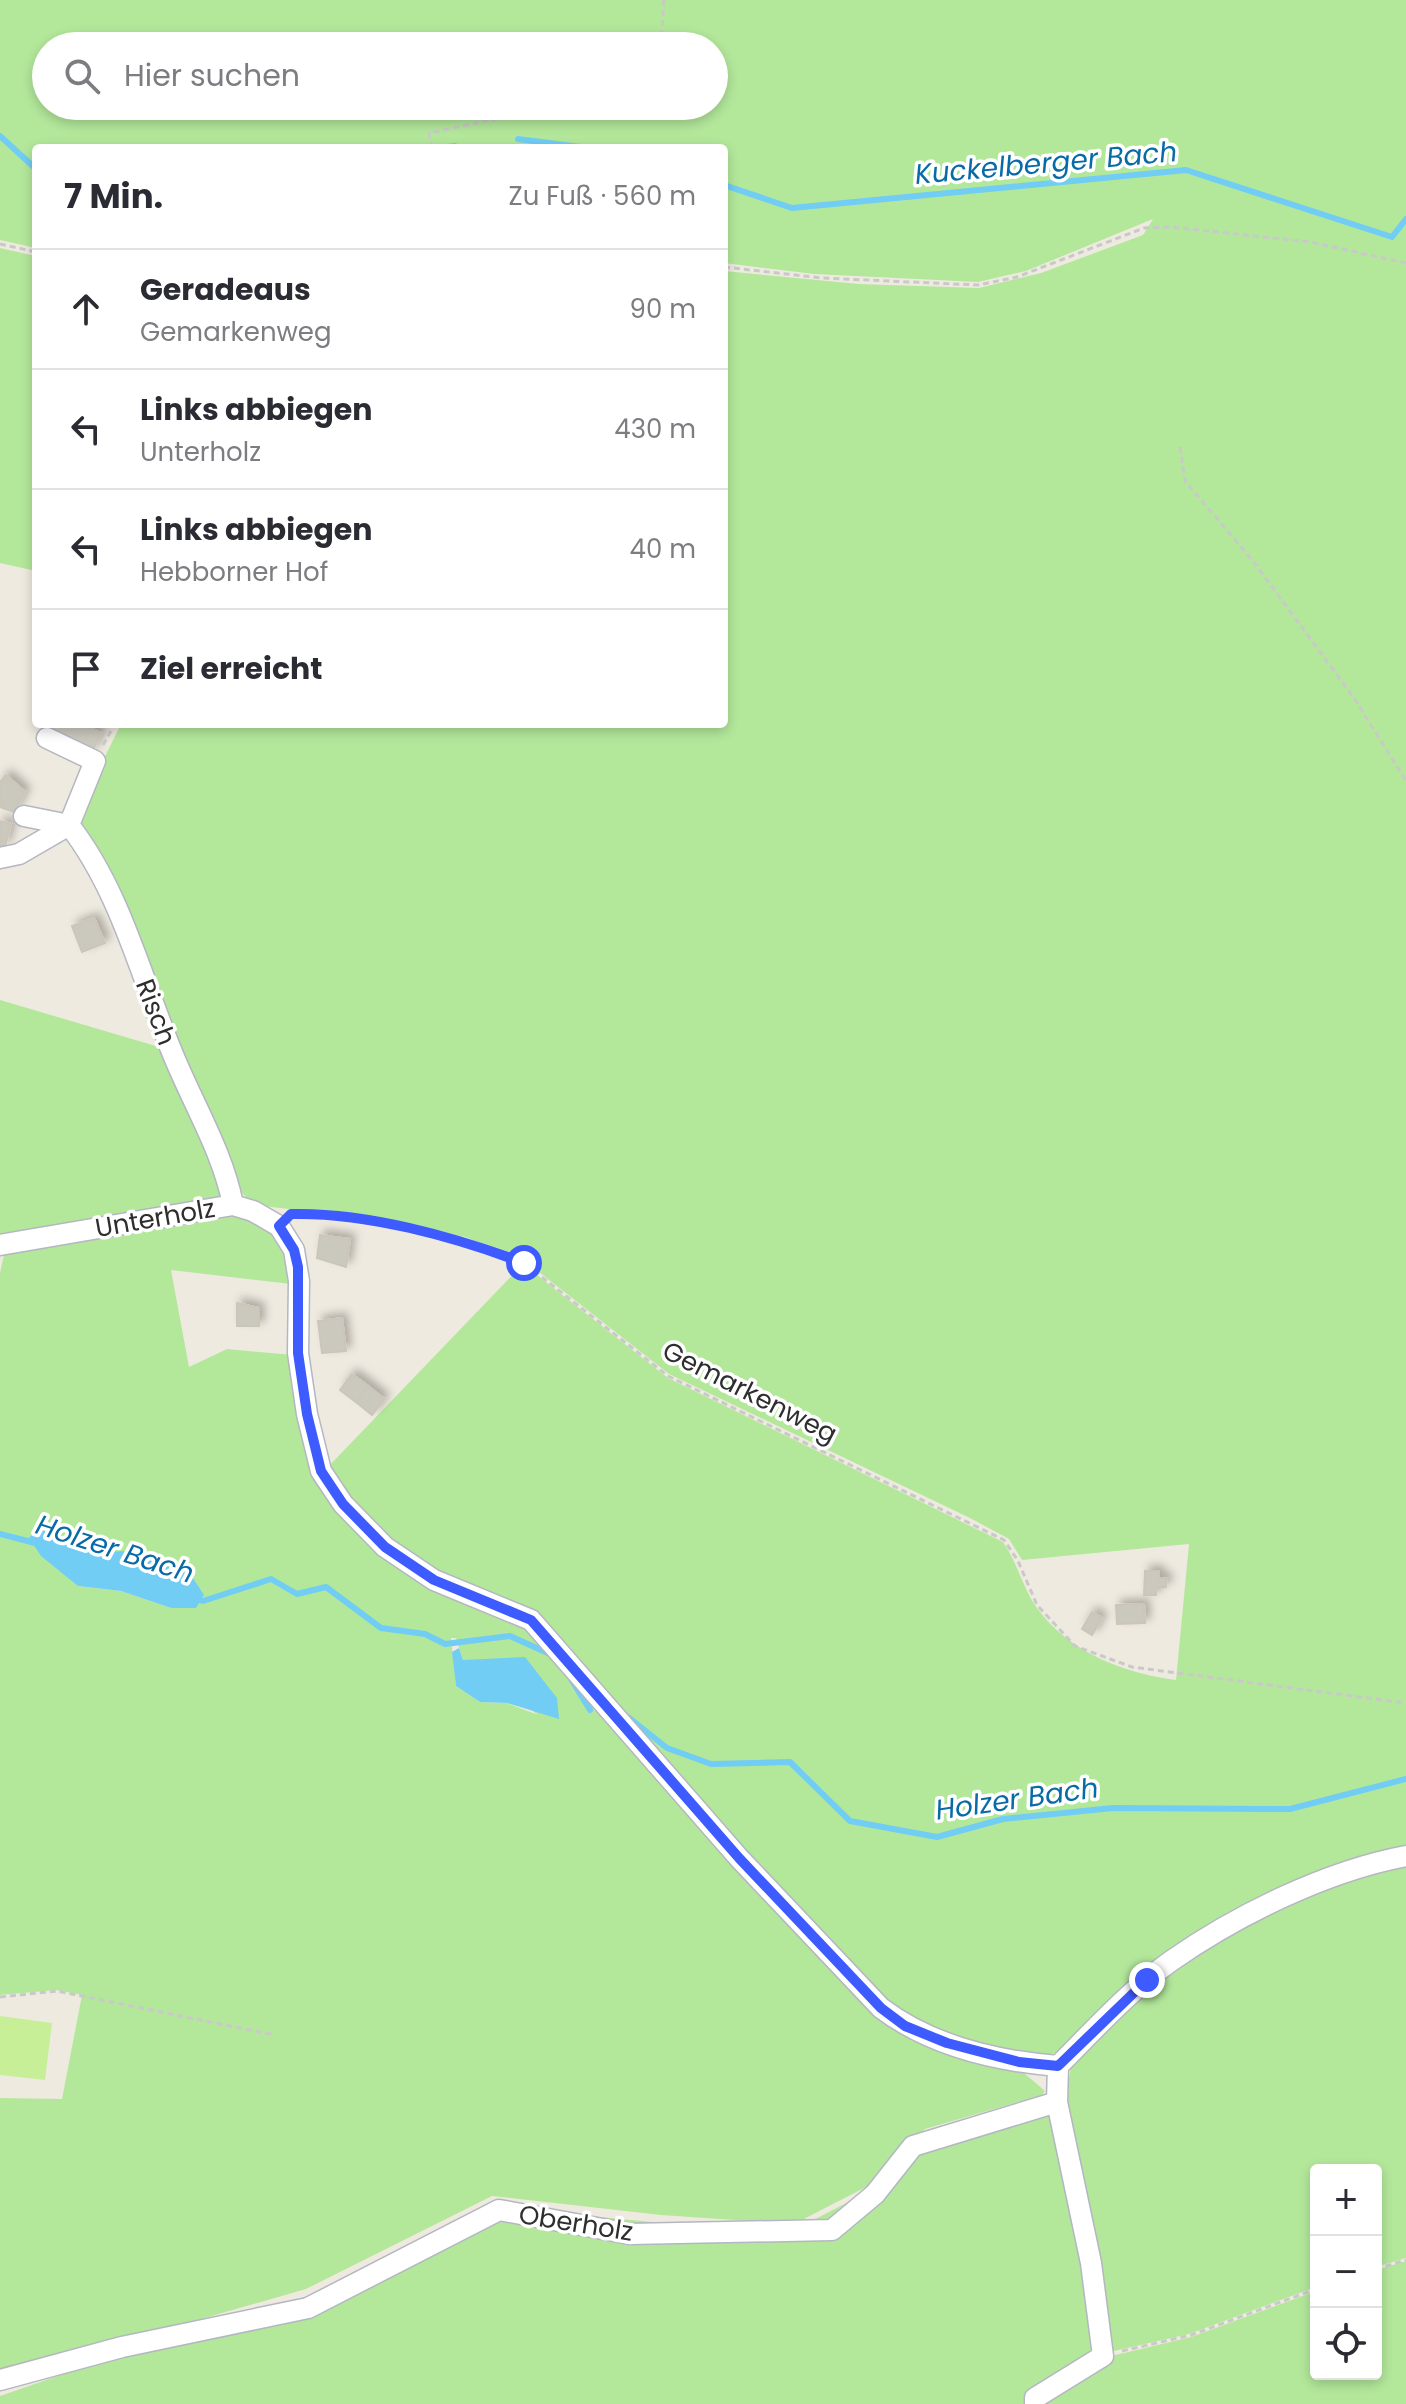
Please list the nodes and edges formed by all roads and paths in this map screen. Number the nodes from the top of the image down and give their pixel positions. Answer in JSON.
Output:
{"nodes":[{"id":1,"x":664,"y":0,"type":"edge"},
{"id":2,"x":662,"y":32,"type":"edge"},
{"id":3,"x":493,"y":120,"type":"edge"},
{"id":4,"x":431,"y":144,"type":"edge"},
{"id":5,"x":0,"y":244,"type":"edge"},
{"id":6,"x":32,"y":251,"type":"edge"},
{"id":7,"x":1406,"y":263,"type":"edge"},
{"id":8,"x":728,"y":267,"type":"edge"},
{"id":9,"x":1180,"y":447,"type":"dead end"},
{"id":10,"x":47,"y":738,"type":"dead end"},
{"id":11,"x":1406,"y":781,"type":"edge"},
{"id":12,"x":24,"y":816,"type":"dead end"},
{"id":13,"x":69,"y":825,"type":"junction"},
{"id":14,"x":0,"y":858,"type":"edge"},
{"id":15,"x":233,"y":1205,"type":"junction"},
{"id":16,"x":279,"y":1226,"type":"junction"},
{"id":17,"x":0,"y":1245,"type":"edge"},
{"id":18,"x":1406,"y":1703,"type":"edge"},
{"id":19,"x":1406,"y":1856,"type":"edge"},
{"id":20,"x":0,"y":1997,"type":"edge"},
{"id":21,"x":275,"y":2035,"type":"dead end"},
{"id":22,"x":1058,"y":2066,"type":"junction"},
{"id":23,"x":1057,"y":2102,"type":"junction"},
{"id":24,"x":1406,"y":2260,"type":"edge"},
{"id":25,"x":1382,"y":2267,"type":"edge"},
{"id":26,"x":1310,"y":2291,"type":"edge"},
{"id":27,"x":1103,"y":2356,"type":"junction"},
{"id":28,"x":0,"y":2380,"type":"edge"},
{"id":29,"x":1035,"y":2404,"type":"edge"}],
"edges":[{"from":1,"to":2,"type":"path"},
{"from":3,"to":4,"type":"path"},
{"from":5,"to":6,"type":"path"},
{"from":7,"to":8,"type":"path"},
{"from":9,"to":11,"type":"path"},
{"from":10,"to":13,"type":"street"},
{"from":12,"to":13,"type":"street"},
{"from":13,"to":14,"type":"street"},
{"from":13,"to":15,"type":"street","name":"Risch"},
{"from":15,"to":16,"type":"street","name":"Unterholz"},
{"from":15,"to":17,"type":"street","name":"Unterholz"},
{"from":16,"to":18,"type":"path","name":"Gemarkenweg"},
{"from":16,"to":22,"type":"street"},
{"from":19,"to":22,"type":"street"},
{"from":20,"to":21,"type":"path"},
{"from":22,"to":23,"type":"street"},
{"from":23,"to":27,"type":"street"},
{"from":23,"to":28,"type":"street","name":"Oberholz"},
{"from":24,"to":25,"type":"path"},
{"from":26,"to":27,"type":"path"},
{"from":27,"to":29,"type":"street"}]}
